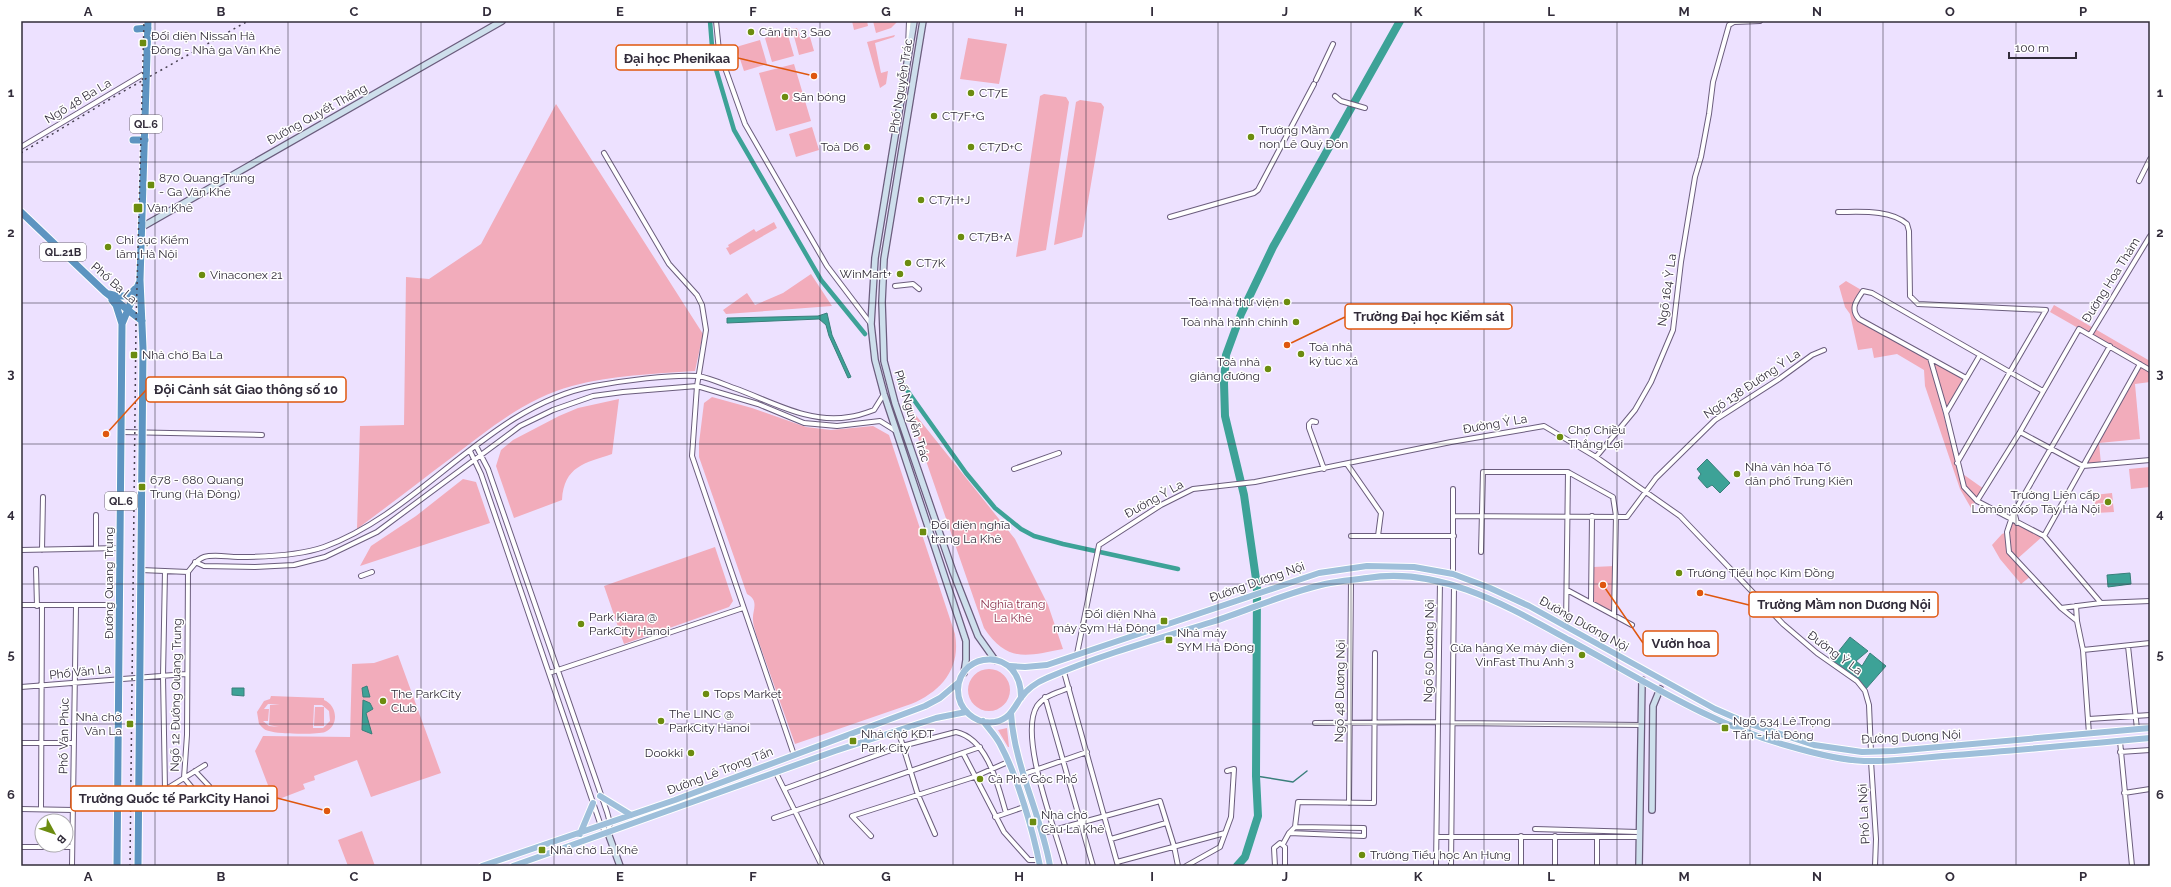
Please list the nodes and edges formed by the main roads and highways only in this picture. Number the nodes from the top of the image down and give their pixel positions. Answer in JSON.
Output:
{"nodes":[{"id":1,"x":502,"y":21,"type":"edge"},
{"id":2,"x":914,"y":21,"type":"edge"},
{"id":3,"x":923,"y":21,"type":"edge"},
{"id":4,"x":148,"y":25,"type":"edge"},
{"id":5,"x":137,"y":29,"type":"dead end"},
{"id":6,"x":897,"y":127,"type":"junction"},
{"id":7,"x":906,"y":128,"type":"junction"},
{"id":8,"x":133,"y":140,"type":"dead end"},
{"id":9,"x":145,"y":140,"type":"junction"},
{"id":10,"x":21,"y":212,"type":"edge"},
{"id":11,"x":142,"y":227,"type":"junction"},
{"id":12,"x":133,"y":245,"type":"dead end"},
{"id":13,"x":141,"y":245,"type":"junction"},
{"id":14,"x":140,"y":280,"type":"junction"},
{"id":15,"x":106,"y":292,"type":"junction"},
{"id":16,"x":128,"y":310,"type":"junction"},
{"id":17,"x":142,"y":321,"type":"junction"},
{"id":18,"x":122,"y":324,"type":"junction"},
{"id":19,"x":953,"y":572,"type":"junction"},
{"id":20,"x":945,"y":576,"type":"junction"},
{"id":21,"x":1529,"y":606,"type":"junction"},
{"id":22,"x":1524,"y":615,"type":"junction"},
{"id":23,"x":1117,"y":641,"type":"junction"},
{"id":24,"x":1120,"y":651,"type":"junction"},
{"id":25,"x":995,"y":660,"type":"junction"},
{"id":26,"x":1010,"y":666,"type":"junction"},
{"id":27,"x":964,"y":673,"type":"junction"},
{"id":28,"x":1642,"y":680,"type":"junction"},
{"id":29,"x":959,"y":682,"type":"junction"},
{"id":30,"x":1660,"y":689,"type":"junction"},
{"id":31,"x":1021,"y":698,"type":"junction"},
{"id":32,"x":966,"y":712,"type":"junction"},
{"id":33,"x":1011,"y":713,"type":"junction"},
{"id":34,"x":983,"y":722,"type":"junction"},
{"id":35,"x":1642,"y":725,"type":"junction"},
{"id":36,"x":1652,"y":725,"type":"junction"},
{"id":37,"x":2150,"y":728,"type":"edge"},
{"id":38,"x":2150,"y":738,"type":"edge"},
{"id":39,"x":1871,"y":752,"type":"junction"},
{"id":40,"x":1871,"y":761,"type":"junction"},
{"id":41,"x":600,"y":796,"type":"road end"},
{"id":42,"x":593,"y":803,"type":"road end"},
{"id":43,"x":1652,"y":810,"type":"dead end"},
{"id":44,"x":631,"y":815,"type":"junction"},
{"id":45,"x":608,"y":833,"type":"junction"},
{"id":46,"x":580,"y":834,"type":"junction"},
{"id":47,"x":1039,"y":863,"type":"edge"},
{"id":48,"x":117,"y":866,"type":"edge"},
{"id":49,"x":138,"y":866,"type":"edge"},
{"id":50,"x":482,"y":866,"type":"edge"},
{"id":51,"x":513,"y":866,"type":"edge"},
{"id":52,"x":620,"y":866,"type":"edge"},
{"id":53,"x":1050,"y":866,"type":"edge"},
{"id":54,"x":1639,"y":866,"type":"edge"}],
"edges":[{"from":1,"to":11,"type":"main road","name":"Đường Quyết Thắng"},
{"from":2,"to":6,"type":"main road","name":"Phố Nguyễn Trác"},
{"from":3,"to":7,"type":"main road","name":"Phố Nguyễn Trác"},
{"from":4,"to":5,"type":"highway"},
{"from":4,"to":9,"type":"highway","name":"Đường Quang Trung","number":"QL.6"},
{"from":6,"to":7,"type":"main road"},
{"from":6,"to":20,"type":"main road","name":"Phố Nguyễn Trác"},
{"from":7,"to":19,"type":"main road","name":"Phố Nguyễn Trác"},
{"from":8,"to":9,"type":"highway"},
{"from":9,"to":11,"type":"highway","name":"Đường Quang Trung","number":"QL.6"},
{"from":10,"to":15,"type":"highway","name":"Phố Ba La","number":"QL.21B"},
{"from":11,"to":13,"type":"highway","name":"Đường Quang Trung","number":"QL.6"},
{"from":12,"to":13,"type":"highway"},
{"from":13,"to":14,"type":"highway","name":"Đường Quang Trung","number":"QL.6"},
{"from":14,"to":15,"type":"highway"},
{"from":14,"to":16,"type":"highway","name":"Đường Quang Trung","number":"QL.6"},
{"from":14,"to":17,"type":"highway","name":"Đường Quang Trung","number":"QL.6"},
{"from":15,"to":16,"type":"highway","name":"Phố Ba La","number":"QL.21B"},
{"from":15,"to":18,"type":"highway"},
{"from":16,"to":17,"type":"highway","name":"Phố Ba La","number":"QL.21B"},
{"from":16,"to":18,"type":"highway","name":"Đường Quang Trung","number":"QL.6"},
{"from":17,"to":49,"type":"highway","name":"Đường Quang Trung","number":"QL.6"},
{"from":18,"to":48,"type":"highway","name":"Đường Quang Trung","number":"QL.6"},
{"from":19,"to":20,"type":"main road"},
{"from":19,"to":25,"type":"main road","name":"Phố Nguyễn Trác"},
{"from":20,"to":27,"type":"main road","name":"Phố Nguyễn Trác"},
{"from":21,"to":22,"type":"main road"},
{"from":21,"to":23,"type":"main road","name":"Đường Dương Nội"},
{"from":21,"to":39,"type":"main road","name":"Đường Dương Nội"},
{"from":22,"to":24,"type":"main road","name":"Đường Dương Nội"},
{"from":22,"to":28,"type":"main road","name":"Đường Dương Nội"},
{"from":23,"to":24,"type":"main road"},
{"from":23,"to":26,"type":"main road","name":"Đường Dương Nội"},
{"from":24,"to":31,"type":"main road","name":"Đường Dương Nội"},
{"from":25,"to":26,"type":"main road"},
{"from":25,"to":27,"type":"main road"},
{"from":26,"to":31,"type":"main road"},
{"from":27,"to":29,"type":"main road"},
{"from":28,"to":30,"type":"main road","name":"Đường Dương Nội"},
{"from":28,"to":35,"type":"main road"},
{"from":29,"to":32,"type":"main road"},
{"from":29,"to":44,"type":"main road","name":"Đường Lê Trọng Tấn"},
{"from":30,"to":36,"type":"main road"},
{"from":30,"to":40,"type":"main road","name":"Đường Dương Nội"},
{"from":31,"to":33,"type":"main road"},
{"from":32,"to":34,"type":"main road"},
{"from":32,"to":45,"type":"main road","name":"Đường Lê Trọng Tấn"},
{"from":33,"to":34,"type":"main road"},
{"from":33,"to":53,"type":"main road"},
{"from":34,"to":47,"type":"main road"},
{"from":35,"to":36,"type":"main road"},
{"from":35,"to":54,"type":"main road"},
{"from":36,"to":43,"type":"main road"},
{"from":37,"to":39,"type":"main road","name":"Đường Dương Nội"},
{"from":38,"to":40,"type":"main road","name":"Đường Dương Nội"},
{"from":39,"to":40,"type":"main road"},
{"from":41,"to":44,"type":"main road"},
{"from":42,"to":46,"type":"main road"},
{"from":44,"to":46,"type":"main road","name":"Đường Lê Trọng Tấn"},
{"from":45,"to":51,"type":"main road","name":"Đường Lê Trọng Tấn"},
{"from":45,"to":52,"type":"main road"},
{"from":46,"to":50,"type":"main road","name":"Đường Lê Trọng Tấn"}]}
